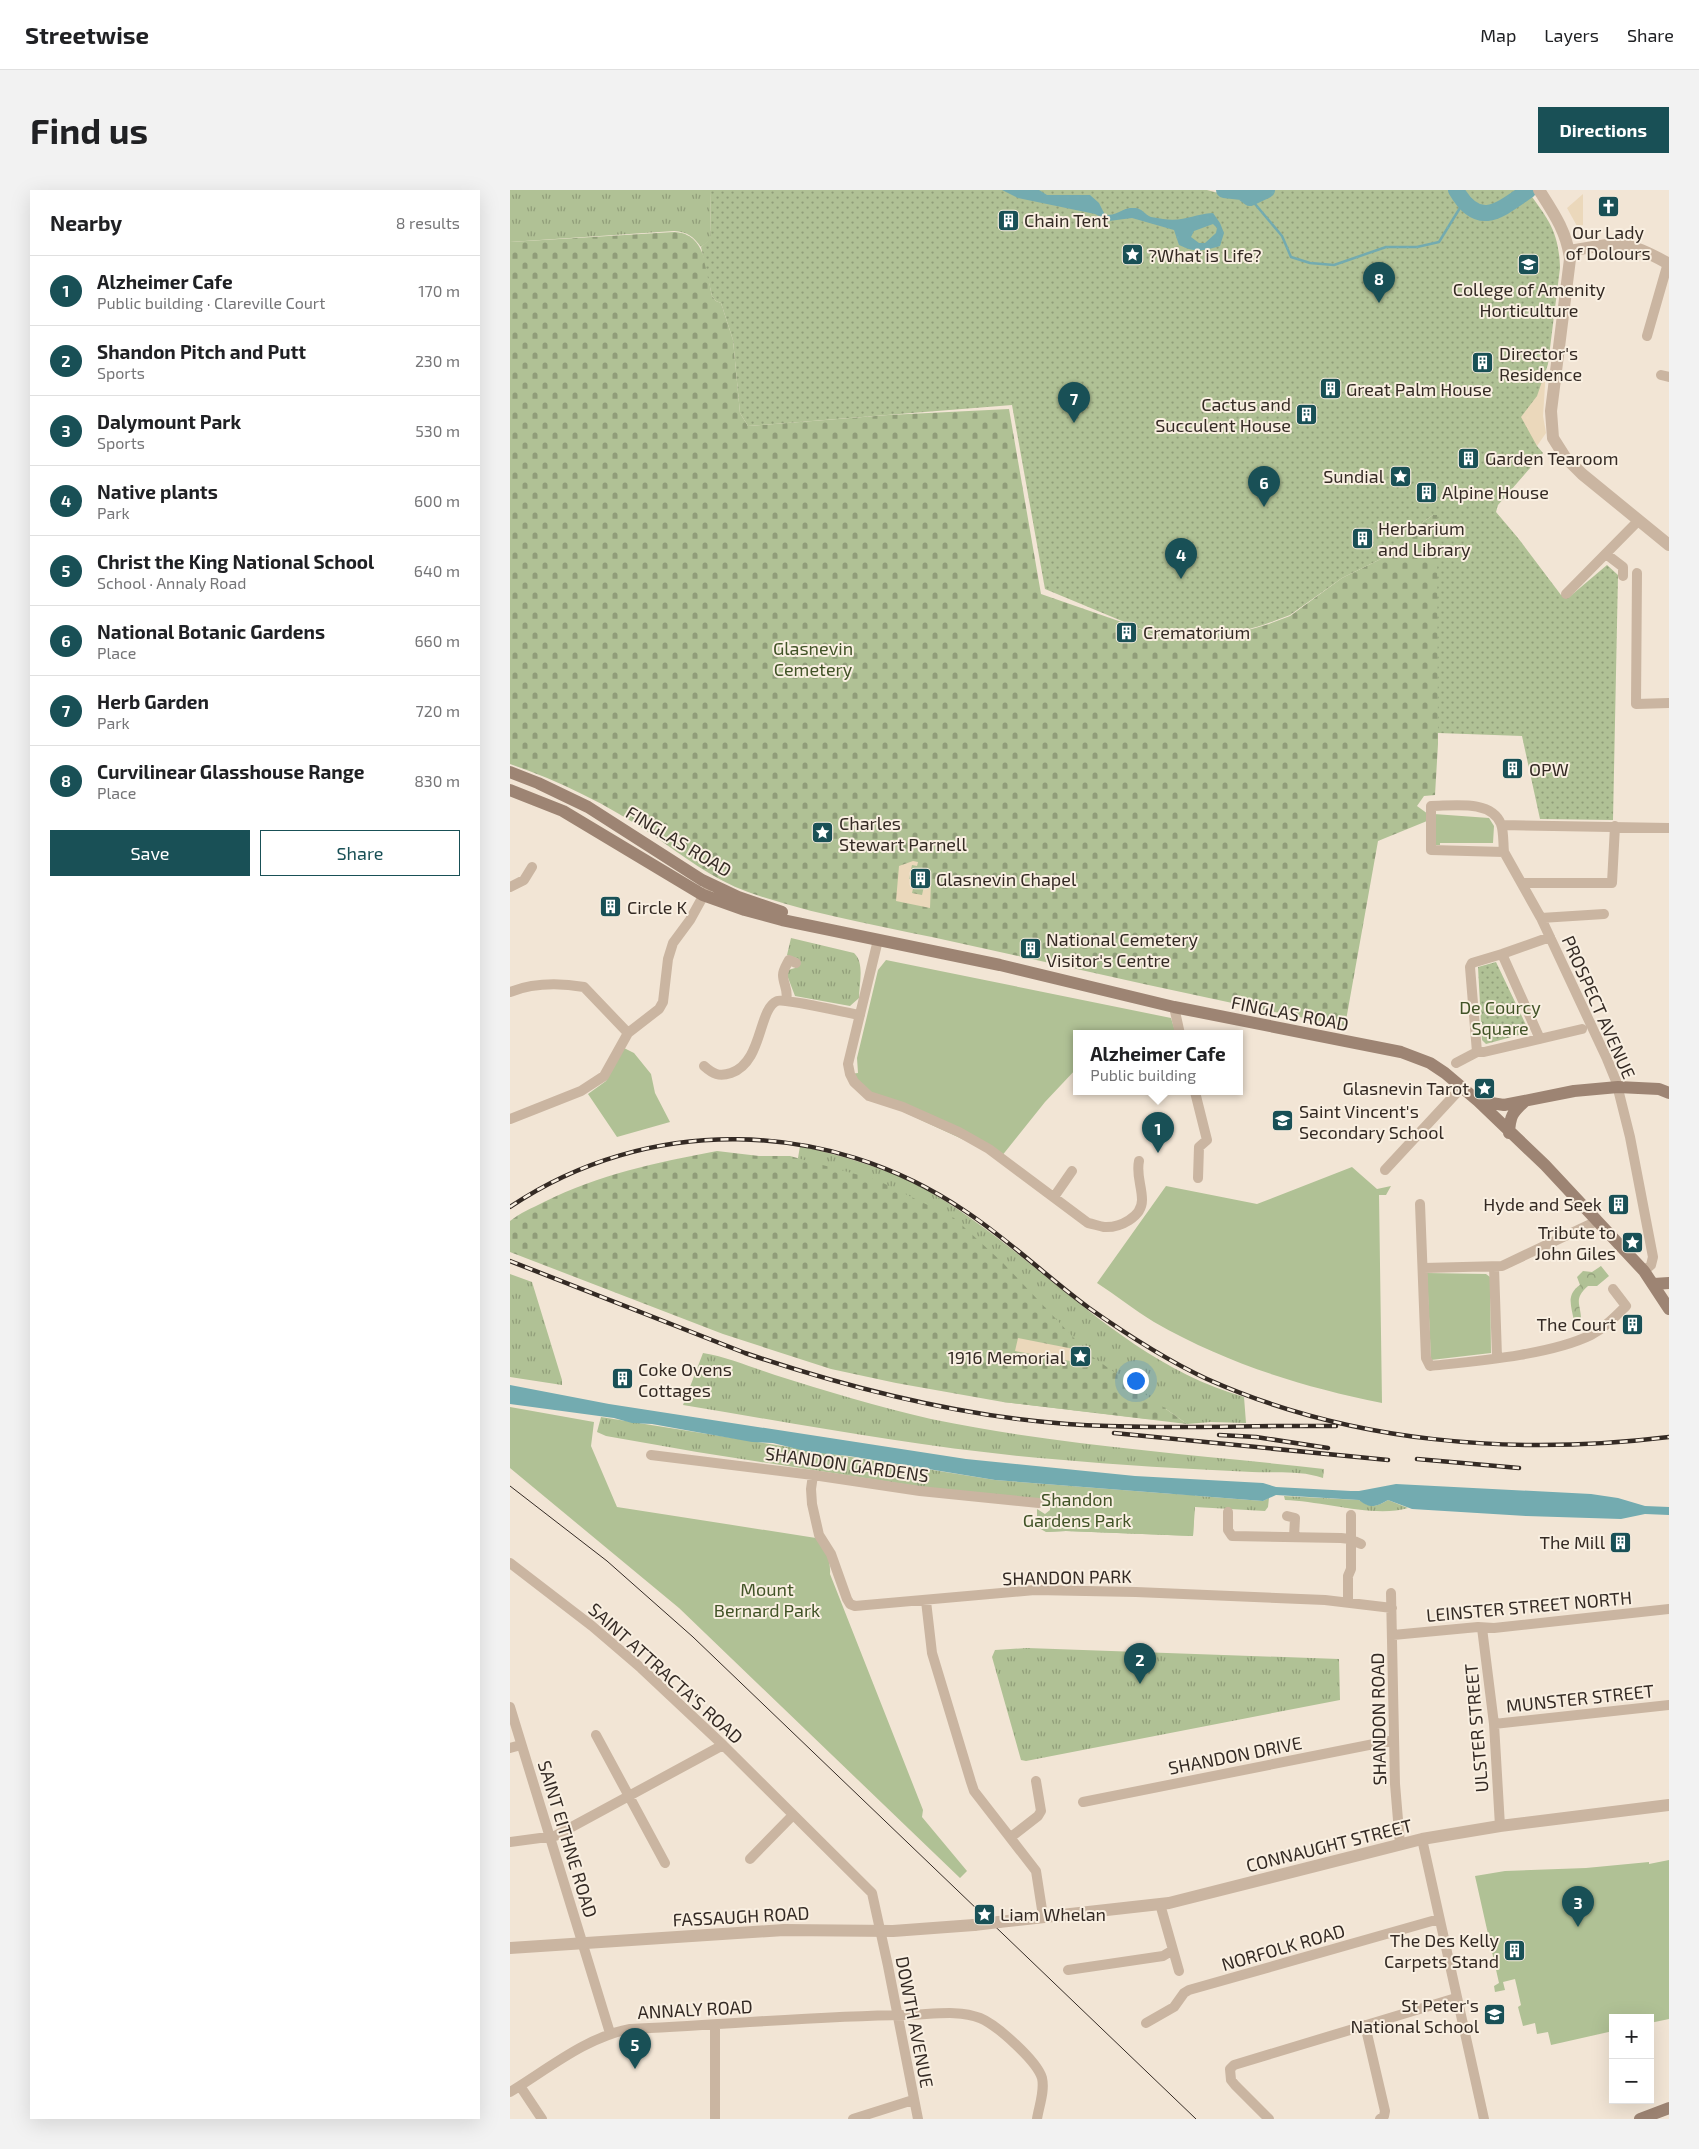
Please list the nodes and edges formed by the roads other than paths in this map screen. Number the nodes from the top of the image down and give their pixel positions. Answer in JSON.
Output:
{"nodes":[{"id":1,"x":1539,"y":190,"type":"edge"},
{"id":2,"x":1569,"y":251,"type":"junction"},
{"id":3,"x":1668,"y":263,"type":"edge"},
{"id":4,"x":1647,"y":336,"type":"dead end"},
{"id":5,"x":1639,"y":520,"type":"junction"},
{"id":6,"x":1669,"y":545,"type":"edge"},
{"id":7,"x":1606,"y":554,"type":"junction"},
{"id":8,"x":1637,"y":573,"type":"dead end"},
{"id":9,"x":1623,"y":576,"type":"dead end"},
{"id":10,"x":1566,"y":594,"type":"dead end"},
{"id":11,"x":1669,"y":703,"type":"edge"},
{"id":12,"x":510,"y":772,"type":"edge"},
{"id":13,"x":510,"y":790,"type":"edge"},
{"id":14,"x":1502,"y":825,"type":"junction"},
{"id":15,"x":1615,"y":826,"type":"junction"},
{"id":16,"x":1669,"y":828,"type":"edge"},
{"id":17,"x":1504,"y":852,"type":"junction"},
{"id":18,"x":532,"y":867,"type":"dead end"},
{"id":19,"x":711,"y":883,"type":"junction"},
{"id":20,"x":1523,"y":883,"type":"junction"},
{"id":21,"x":510,"y":887,"type":"edge"},
{"id":22,"x":703,"y":895,"type":"junction"},
{"id":23,"x":1604,"y":914,"type":"dead end"},
{"id":24,"x":1541,"y":918,"type":"junction"},
{"id":25,"x":834,"y":931,"type":"junction"},
{"id":26,"x":1550,"y":937,"type":"junction"},
{"id":27,"x":878,"y":940,"type":"junction"},
{"id":28,"x":1502,"y":954,"type":"junction"},
{"id":29,"x":796,"y":963,"type":"dead end"},
{"id":30,"x":510,"y":992,"type":"edge"},
{"id":31,"x":786,"y":1000,"type":"junction"},
{"id":32,"x":1174,"y":1007,"type":"junction"},
{"id":33,"x":860,"y":1015,"type":"junction"},
{"id":34,"x":1582,"y":1029,"type":"dead end"},
{"id":35,"x":1179,"y":1030,"type":"edge"},
{"id":36,"x":628,"y":1033,"type":"junction"},
{"id":37,"x":1540,"y":1039,"type":"junction"},
{"id":38,"x":1477,"y":1052,"type":"junction"},
{"id":39,"x":1456,"y":1063,"type":"dead end"},
{"id":40,"x":704,"y":1066,"type":"dead end"},
{"id":41,"x":1462,"y":1087,"type":"junction"},
{"id":42,"x":1618,"y":1087,"type":"junction"},
{"id":43,"x":1666,"y":1089,"type":"edge"},
{"id":44,"x":1196,"y":1095,"type":"edge"},
{"id":45,"x":1478,"y":1101,"type":"junction"},
{"id":46,"x":1525,"y":1101,"type":"junction"},
{"id":47,"x":510,"y":1119,"type":"edge"},
{"id":48,"x":1509,"y":1133,"type":"junction"},
{"id":49,"x":1139,"y":1161,"type":"dead end"},
{"id":50,"x":1385,"y":1170,"type":"dead end"},
{"id":51,"x":1072,"y":1172,"type":"dead end"},
{"id":52,"x":1198,"y":1178,"type":"dead end"},
{"id":53,"x":1054,"y":1198,"type":"junction"},
{"id":54,"x":1420,"y":1204,"type":"dead end"},
{"id":55,"x":1597,"y":1220,"type":"junction"},
{"id":56,"x":1494,"y":1267,"type":"junction"},
{"id":57,"x":1424,"y":1268,"type":"junction"},
{"id":58,"x":1644,"y":1272,"type":"junction"},
{"id":59,"x":1669,"y":1283,"type":"edge"},
{"id":60,"x":1654,"y":1284,"type":"junction"},
{"id":61,"x":1613,"y":1289,"type":"dead end"},
{"id":62,"x":1669,"y":1309,"type":"edge"},
{"id":63,"x":1497,"y":1357,"type":"junction"},
{"id":64,"x":651,"y":1456,"type":"dead end"},
{"id":65,"x":813,"y":1475,"type":"junction"},
{"id":66,"x":1040,"y":1504,"type":"dead end"},
{"id":67,"x":1228,"y":1512,"type":"dead end"},
{"id":68,"x":1351,"y":1515,"type":"dead end"},
{"id":69,"x":1287,"y":1516,"type":"dead end"},
{"id":70,"x":1294,"y":1537,"type":"junction"},
{"id":71,"x":1350,"y":1539,"type":"junction"},
{"id":72,"x":1361,"y":1544,"type":"dead end"},
{"id":73,"x":510,"y":1563,"type":"edge"},
{"id":74,"x":1391,"y":1593,"type":"dead end"},
{"id":75,"x":926,"y":1601,"type":"junction"},
{"id":76,"x":1348,"y":1602,"type":"junction"},
{"id":77,"x":1392,"y":1608,"type":"junction"},
{"id":78,"x":1669,"y":1609,"type":"edge"},
{"id":79,"x":1482,"y":1628,"type":"junction"},
{"id":80,"x":1393,"y":1635,"type":"junction"},
{"id":81,"x":1669,"y":1705,"type":"edge"},
{"id":82,"x":510,"y":1707,"type":"edge"},
{"id":83,"x":1494,"y":1724,"type":"junction"},
{"id":84,"x":596,"y":1735,"type":"dead end"},
{"id":85,"x":1394,"y":1740,"type":"junction"},
{"id":86,"x":521,"y":1745,"type":"junction"},
{"id":87,"x":723,"y":1746,"type":"junction"},
{"id":88,"x":510,"y":1748,"type":"edge"},
{"id":89,"x":1036,"y":1781,"type":"dead end"},
{"id":90,"x":629,"y":1796,"type":"junction"},
{"id":91,"x":1083,"y":1802,"type":"dead end"},
{"id":92,"x":1669,"y":1805,"type":"edge"},
{"id":93,"x":793,"y":1815,"type":"junction"},
{"id":94,"x":1500,"y":1826,"type":"junction"},
{"id":95,"x":551,"y":1837,"type":"junction"},
{"id":96,"x":1011,"y":1837,"type":"junction"},
{"id":97,"x":1422,"y":1839,"type":"junction"},
{"id":98,"x":510,"y":1842,"type":"edge"},
{"id":99,"x":1400,"y":1844,"type":"junction"},
{"id":100,"x":750,"y":1859,"type":"dead end"},
{"id":101,"x":665,"y":1863,"type":"dead end"},
{"id":102,"x":1160,"y":1904,"type":"junction"},
{"id":103,"x":1043,"y":1916,"type":"junction"},
{"id":104,"x":1439,"y":1919,"type":"junction"},
{"id":105,"x":974,"y":1925,"type":"joint"},
{"id":106,"x":881,"y":1931,"type":"junction"},
{"id":107,"x":583,"y":1942,"type":"junction"},
{"id":108,"x":510,"y":1948,"type":"edge"},
{"id":109,"x":1173,"y":1950,"type":"junction"},
{"id":110,"x":1068,"y":1970,"type":"dead end"},
{"id":111,"x":1179,"y":1971,"type":"dead end"},
{"id":112,"x":1456,"y":1998,"type":"junction"},
{"id":113,"x":898,"y":2015,"type":"junction"},
{"id":114,"x":1146,"y":2023,"type":"dead end"},
{"id":115,"x":715,"y":2025,"type":"junction"},
{"id":116,"x":1365,"y":2025,"type":"junction"},
{"id":117,"x":610,"y":2033,"type":"junction"},
{"id":118,"x":520,"y":2086,"type":"junction"},
{"id":119,"x":510,"y":2092,"type":"edge"},
{"id":120,"x":913,"y":2100,"type":"junction"},
{"id":121,"x":1669,"y":2108,"type":"edge"},
{"id":122,"x":1654,"y":2116,"type":"edge"},
{"id":123,"x":542,"y":2119,"type":"edge"},
{"id":124,"x":715,"y":2119,"type":"edge"},
{"id":125,"x":853,"y":2119,"type":"edge"},
{"id":126,"x":918,"y":2119,"type":"edge"},
{"id":127,"x":1037,"y":2119,"type":"edge"},
{"id":128,"x":1269,"y":2119,"type":"edge"},
{"id":129,"x":1380,"y":2119,"type":"edge"},
{"id":130,"x":1484,"y":2119,"type":"edge"},
{"id":131,"x":1640,"y":2119,"type":"edge"}],
"edges":[{"from":1,"to":2,"type":"street"},
{"from":2,"to":3,"type":"street"},
{"from":2,"to":5,"type":"street"},
{"from":3,"to":4,"type":"street"},
{"from":5,"to":6,"type":"street"},
{"from":5,"to":7,"type":"street"},
{"from":7,"to":9,"type":"street"},
{"from":7,"to":10,"type":"street"},
{"from":8,"to":11,"type":"street"},
{"from":12,"to":19,"type":"main road","name":"FINGLAS ROAD"},
{"from":13,"to":22,"type":"main road","name":"FINGLAS ROAD"},
{"from":14,"to":15,"type":"street"},
{"from":14,"to":17,"type":"street"},
{"from":14,"to":17,"type":"street"},
{"from":15,"to":16,"type":"street"},
{"from":15,"to":20,"type":"street"},
{"from":17,"to":20,"type":"street","name":"PROSPECT AVENUE"},
{"from":18,"to":21,"type":"street"},
{"from":19,"to":22,"type":"street"},
{"from":19,"to":25,"type":"main road","name":"FINGLAS ROAD"},
{"from":20,"to":24,"type":"street","name":"PROSPECT AVENUE"},
{"from":22,"to":25,"type":"main road","name":"FINGLAS ROAD"},
{"from":22,"to":36,"type":"street"},
{"from":23,"to":24,"type":"street"},
{"from":24,"to":26,"type":"street","name":"PROSPECT AVENUE"},
{"from":25,"to":27,"type":"main road","name":"FINGLAS ROAD"},
{"from":26,"to":28,"type":"street"},
{"from":26,"to":42,"type":"street","name":"PROSPECT AVENUE"},
{"from":27,"to":32,"type":"main road","name":"FINGLAS ROAD"},
{"from":27,"to":33,"type":"street"},
{"from":28,"to":37,"type":"street"},
{"from":28,"to":38,"type":"street"},
{"from":29,"to":31,"type":"street"},
{"from":30,"to":36,"type":"street"},
{"from":31,"to":33,"type":"street"},
{"from":31,"to":40,"type":"street"},
{"from":32,"to":35,"type":"street"},
{"from":32,"to":41,"type":"main road","name":"FINGLAS ROAD"},
{"from":33,"to":53,"type":"street"},
{"from":34,"to":37,"type":"street"},
{"from":36,"to":47,"type":"street"},
{"from":37,"to":38,"type":"street"},
{"from":38,"to":39,"type":"street"},
{"from":41,"to":45,"type":"main road","name":"FINGLAS ROAD"},
{"from":41,"to":50,"type":"street"},
{"from":42,"to":43,"type":"main road"},
{"from":42,"to":46,"type":"main road"},
{"from":42,"to":58,"type":"street","name":"PROSPECT AVENUE"},
{"from":44,"to":52,"type":"street"},
{"from":45,"to":46,"type":"main road"},
{"from":45,"to":48,"type":"main road","name":"FINGLAS ROAD"},
{"from":46,"to":48,"type":"main road"},
{"from":48,"to":55,"type":"main road","name":"FINGLAS ROAD"},
{"from":49,"to":53,"type":"street"},
{"from":51,"to":53,"type":"street"},
{"from":54,"to":57,"type":"street"},
{"from":55,"to":56,"type":"street"},
{"from":55,"to":58,"type":"main road","name":"FINGLAS ROAD"},
{"from":56,"to":57,"type":"street"},
{"from":56,"to":63,"type":"street"},
{"from":57,"to":63,"type":"street"},
{"from":58,"to":60,"type":"main road","name":"FINGLAS ROAD"},
{"from":59,"to":60,"type":"main road"},
{"from":60,"to":62,"type":"main road","name":"FINGLAS ROAD"},
{"from":61,"to":63,"type":"street"},
{"from":64,"to":65,"type":"street","name":"SHANDON GARDENS"},
{"from":65,"to":66,"type":"street","name":"SHANDON GARDENS"},
{"from":65,"to":75,"type":"street","name":"SHANDON PARK"},
{"from":67,"to":70,"type":"street"},
{"from":68,"to":71,"type":"street"},
{"from":69,"to":70,"type":"street"},
{"from":70,"to":71,"type":"street"},
{"from":71,"to":72,"type":"street"},
{"from":71,"to":76,"type":"street"},
{"from":73,"to":87,"type":"street","name":"SAINT ATTRACTA'S ROAD"},
{"from":74,"to":77,"type":"street","name":"SHANDON ROAD"},
{"from":75,"to":76,"type":"street","name":"SHANDON PARK"},
{"from":75,"to":96,"type":"street"},
{"from":76,"to":77,"type":"street","name":"SHANDON PARK"},
{"from":77,"to":80,"type":"street","name":"SHANDON ROAD"},
{"from":78,"to":79,"type":"street","name":"LEINSTER STREET NORTH"},
{"from":79,"to":80,"type":"street","name":"LEINSTER STREET NORTH"},
{"from":79,"to":83,"type":"street","name":"ULSTER STREET"},
{"from":80,"to":85,"type":"street","name":"SHANDON ROAD"},
{"from":81,"to":83,"type":"street","name":"MUNSTER STREET"},
{"from":82,"to":86,"type":"street","name":"SAINT EITHNE ROAD"},
{"from":83,"to":94,"type":"street","name":"ULSTER STREET"},
{"from":84,"to":90,"type":"street"},
{"from":85,"to":91,"type":"street","name":"SHANDON DRIVE"},
{"from":85,"to":99,"type":"street","name":"SHANDON ROAD"},
{"from":86,"to":88,"type":"street","name":"SAINT EITHNE ROAD"},
{"from":86,"to":95,"type":"street","name":"SAINT EITHNE ROAD"},
{"from":87,"to":90,"type":"street"},
{"from":87,"to":93,"type":"street","name":"SAINT ATTRACTA'S ROAD"},
{"from":89,"to":96,"type":"street"},
{"from":90,"to":95,"type":"street"},
{"from":90,"to":101,"type":"street"},
{"from":92,"to":94,"type":"street","name":"CONNAUGHT STREET"},
{"from":93,"to":100,"type":"street"},
{"from":93,"to":106,"type":"street","name":"SAINT ATTRACTA'S ROAD"},
{"from":94,"to":97,"type":"street","name":"CONNAUGHT STREET"},
{"from":95,"to":98,"type":"street"},
{"from":95,"to":107,"type":"street","name":"SAINT EITHNE ROAD"},
{"from":96,"to":103,"type":"street"},
{"from":97,"to":99,"type":"street","name":"CONNAUGHT STREET"},
{"from":97,"to":104,"type":"street"},
{"from":99,"to":102,"type":"street","name":"CONNAUGHT STREET"},
{"from":102,"to":103,"type":"street","name":"CONNAUGHT STREET"},
{"from":102,"to":109,"type":"street"},
{"from":103,"to":105,"type":"street","name":"CONNAUGHT STREET","bridge":true},
{"from":104,"to":112,"type":"street"},
{"from":104,"to":114,"type":"street","name":"NORFOLK ROAD"},
{"from":105,"to":106,"type":"street","name":"FASSAUGH ROAD"},
{"from":106,"to":107,"type":"street","name":"FASSAUGH ROAD"},
{"from":106,"to":113,"type":"street","name":"DOWTH AVENUE"},
{"from":107,"to":108,"type":"street","name":"FASSAUGH ROAD"},
{"from":107,"to":117,"type":"street","name":"SAINT EITHNE ROAD"},
{"from":109,"to":110,"type":"street"},
{"from":109,"to":111,"type":"street"},
{"from":112,"to":116,"type":"street"},
{"from":112,"to":130,"type":"street"},
{"from":113,"to":115,"type":"street","name":"ANNALY ROAD"},
{"from":113,"to":120,"type":"street","name":"DOWTH AVENUE"},
{"from":113,"to":127,"type":"street","name":"ANNALY ROAD"},
{"from":115,"to":117,"type":"street","name":"ANNALY ROAD"},
{"from":115,"to":124,"type":"street"},
{"from":116,"to":128,"type":"street"},
{"from":116,"to":129,"type":"street"},
{"from":117,"to":118,"type":"street","name":"ANNALY ROAD"},
{"from":118,"to":119,"type":"street","name":"ANNALY ROAD"},
{"from":118,"to":123,"type":"street"},
{"from":120,"to":125,"type":"street"},
{"from":120,"to":126,"type":"street","name":"DOWTH AVENUE"},
{"from":121,"to":122,"type":"main road"},
{"from":122,"to":131,"type":"main road"}]}
